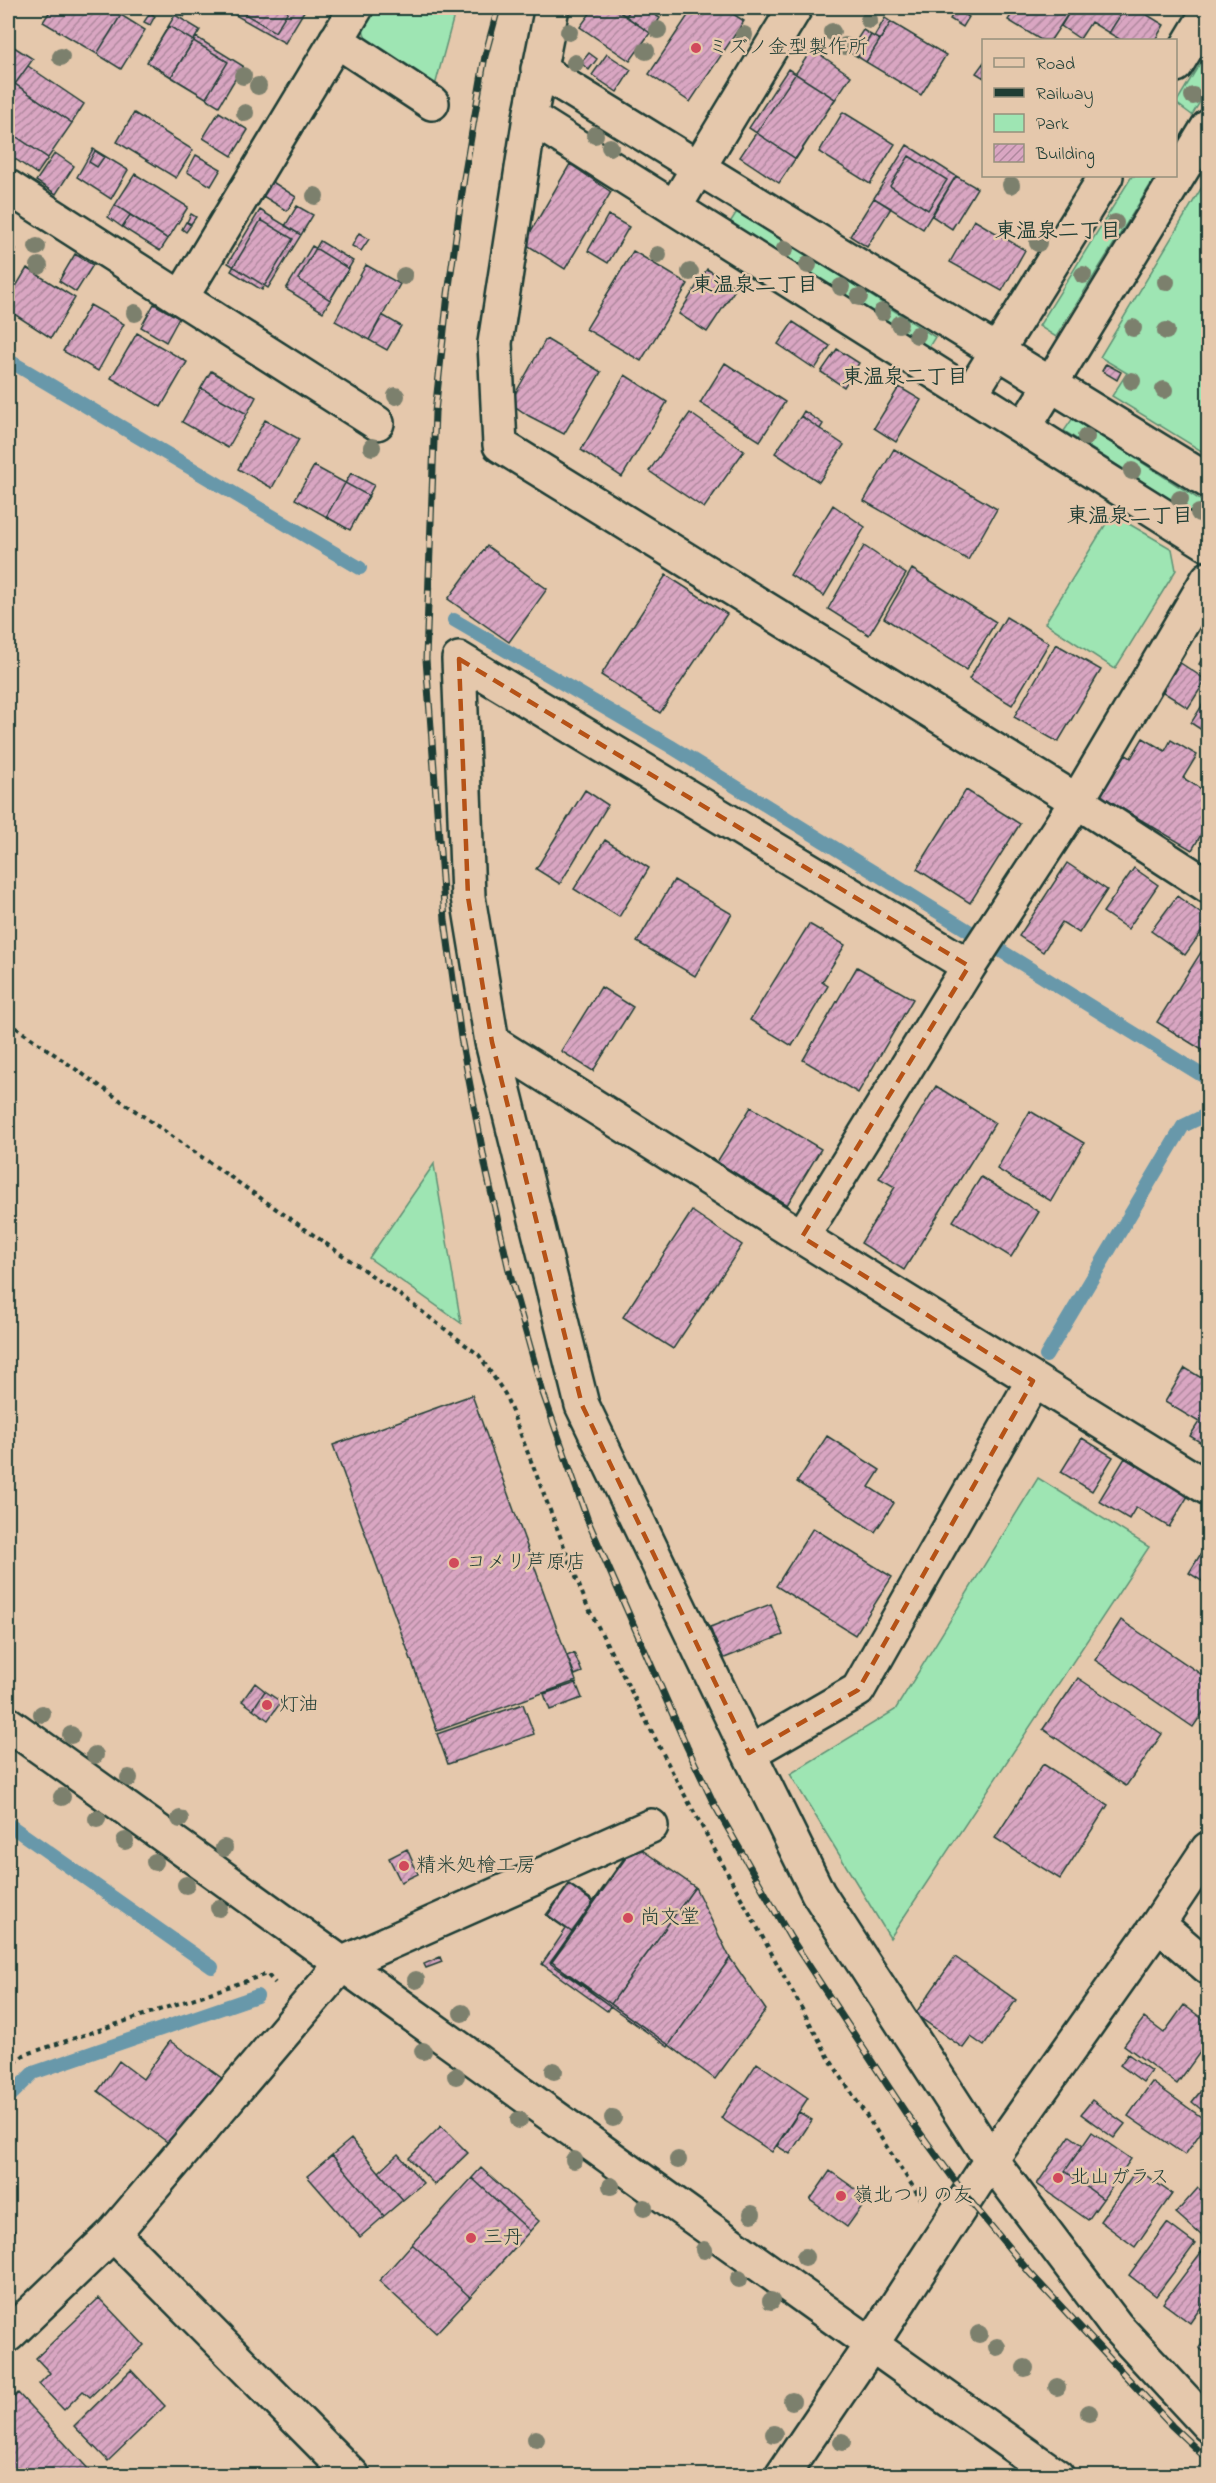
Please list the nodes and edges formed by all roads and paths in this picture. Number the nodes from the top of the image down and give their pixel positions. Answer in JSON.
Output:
{"nodes":[{"id":1,"x":356,"y":8,"type":"edge"},
{"id":2,"x":552,"y":8,"type":"edge"},
{"id":3,"x":795,"y":8,"type":"edge"},
{"id":4,"x":1209,"y":12,"type":"edge"},
{"id":5,"x":336,"y":40,"type":"junction"},
{"id":6,"x":1177,"y":63,"type":"edge"},
{"id":7,"x":538,"y":69,"type":"junction"},
{"id":8,"x":432,"y":103,"type":"dead end"},
{"id":9,"x":530,"y":117,"type":"junction"},
{"id":10,"x":1194,"y":135,"type":"edge"},
{"id":11,"x":1177,"y":165,"type":"edge"},
{"id":12,"x":698,"y":167,"type":"junction"},
{"id":13,"x":1105,"y":177,"type":"edge"},
{"id":14,"x":1170,"y":177,"type":"edge"},
{"id":15,"x":8,"y":187,"type":"edge"},
{"id":16,"x":674,"y":208,"type":"junction"},
{"id":17,"x":181,"y":298,"type":"junction"},
{"id":18,"x":997,"y":350,"type":"junction"},
{"id":19,"x":1051,"y":384,"type":"junction"},
{"id":20,"x":970,"y":395,"type":"junction"},
{"id":21,"x":377,"y":423,"type":"dead end"},
{"id":22,"x":1024,"y":428,"type":"junction"},
{"id":23,"x":1209,"y":481,"type":"edge"},
{"id":24,"x":1209,"y":544,"type":"edge"},
{"id":25,"x":1209,"y":579,"type":"edge"},
{"id":26,"x":1077,"y":801,"type":"junction"},
{"id":27,"x":1209,"y":886,"type":"edge"},
{"id":28,"x":972,"y":960,"type":"junction"},
{"id":29,"x":8,"y":1022,"type":"edge"},
{"id":30,"x":492,"y":1042,"type":"junction"},
{"id":31,"x":801,"y":1237,"type":"junction"},
{"id":32,"x":1034,"y":1381,"type":"junction"},
{"id":33,"x":1209,"y":1488,"type":"edge"},
{"id":34,"x":8,"y":1724,"type":"edge"},
{"id":35,"x":749,"y":1753,"type":"junction"},
{"id":36,"x":651,"y":1826,"type":"dead end"},
{"id":37,"x":1209,"y":1849,"type":"edge"},
{"id":38,"x":1158,"y":1924,"type":"junction"},
{"id":39,"x":343,"y":1963,"type":"junction"},
{"id":40,"x":1209,"y":1967,"type":"edge"},
{"id":41,"x":303,"y":2012,"type":"junction"},
{"id":42,"x":8,"y":2069,"type":"edge"},
{"id":43,"x":991,"y":2160,"type":"junction"},
{"id":44,"x":943,"y":2232,"type":"junction"},
{"id":45,"x":113,"y":2234,"type":"junction"},
{"id":46,"x":8,"y":2335,"type":"edge"},
{"id":47,"x":871,"y":2345,"type":"junction"},
{"id":48,"x":1209,"y":2425,"type":"edge"},
{"id":49,"x":353,"y":2475,"type":"edge"},
{"id":50,"x":782,"y":2475,"type":"edge"},
{"id":51,"x":1057,"y":2475,"type":"edge"}],
"edges":[{"from":1,"to":5,"type":"street"},
{"from":2,"to":7,"type":"street"},
{"from":3,"to":12,"type":"street"},
{"from":4,"to":6,"type":"street"},
{"from":5,"to":8,"type":"street"},
{"from":5,"to":17,"type":"street"},
{"from":7,"to":9,"type":"street"},
{"from":7,"to":12,"type":"street"},
{"from":9,"to":16,"type":"street"},
{"from":9,"to":26,"type":"street"},
{"from":10,"to":11,"type":"street"},
{"from":12,"to":16,"type":"street"},
{"from":12,"to":18,"type":"street"},
{"from":13,"to":18,"type":"street"},
{"from":14,"to":19,"type":"street"},
{"from":15,"to":17,"type":"street"},
{"from":16,"to":20,"type":"street"},
{"from":17,"to":21,"type":"street"},
{"from":18,"to":19,"type":"street"},
{"from":18,"to":20,"type":"street"},
{"from":19,"to":22,"type":"street"},
{"from":19,"to":23,"type":"street"},
{"from":20,"to":22,"type":"street"},
{"from":22,"to":24,"type":"street"},
{"from":25,"to":26,"type":"street"},
{"from":26,"to":27,"type":"street"},
{"from":26,"to":28,"type":"street"},
{"from":28,"to":30,"type":"street"},
{"from":28,"to":31,"type":"street"},
{"from":29,"to":44,"type":"path"},
{"from":30,"to":31,"type":"street"},
{"from":30,"to":35,"type":"street"},
{"from":31,"to":32,"type":"street"},
{"from":32,"to":33,"type":"street"},
{"from":32,"to":35,"type":"street"},
{"from":34,"to":39,"type":"street"},
{"from":35,"to":43,"type":"street"},
{"from":36,"to":39,"type":"street"},
{"from":37,"to":38,"type":"street"},
{"from":38,"to":40,"type":"street"},
{"from":38,"to":43,"type":"street"},
{"from":39,"to":41,"type":"street"},
{"from":39,"to":47,"type":"street"},
{"from":41,"to":42,"type":"path"},
{"from":41,"to":45,"type":"street"},
{"from":43,"to":44,"type":"street"},
{"from":43,"to":48,"type":"street"},
{"from":44,"to":47,"type":"street"},
{"from":45,"to":46,"type":"street"},
{"from":45,"to":49,"type":"street"},
{"from":47,"to":50,"type":"street"},
{"from":47,"to":51,"type":"street"}]}
